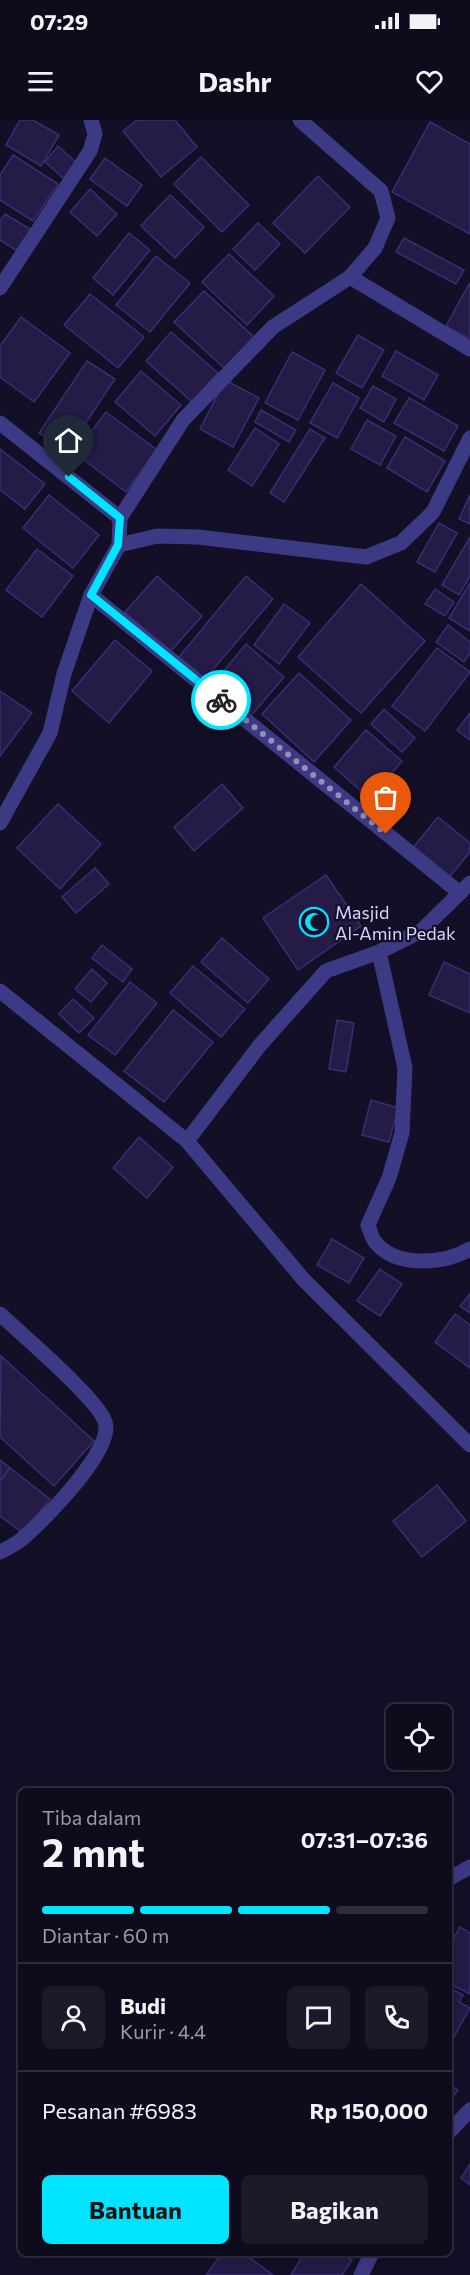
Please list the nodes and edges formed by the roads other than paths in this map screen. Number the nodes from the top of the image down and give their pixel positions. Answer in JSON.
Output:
{"nodes":[{"id":1,"x":91,"y":120,"type":"edge"},
{"id":2,"x":300,"y":120,"type":"edge"},
{"id":3,"x":350,"y":277,"type":"junction"},
{"id":4,"x":0,"y":288,"type":"edge"},
{"id":5,"x":470,"y":349,"type":"edge"},
{"id":6,"x":0,"y":423,"type":"edge"},
{"id":7,"x":470,"y":438,"type":"edge"},
{"id":8,"x":120,"y":518,"type":"junction"},
{"id":9,"x":118,"y":545,"type":"junction"},
{"id":10,"x":91,"y":595,"type":"junction"},
{"id":11,"x":0,"y":824,"type":"edge"},
{"id":12,"x":465,"y":888,"type":"edge"},
{"id":13,"x":379,"y":952,"type":"junction"},
{"id":14,"x":0,"y":991,"type":"edge"},
{"id":15,"x":187,"y":1141,"type":"junction"},
{"id":16,"x":470,"y":1250,"type":"edge"},
{"id":17,"x":0,"y":1314,"type":"edge"},
{"id":18,"x":470,"y":1445,"type":"edge"},
{"id":19,"x":0,"y":1552,"type":"edge"},
{"id":20,"x":470,"y":1867,"type":"edge"},
{"id":21,"x":452,"y":1877,"type":"edge"},
{"id":22,"x":470,"y":2110,"type":"edge"},
{"id":23,"x":452,"y":2129,"type":"edge"},
{"id":24,"x":371,"y":2256,"type":"edge"},
{"id":25,"x":362,"y":2275,"type":"edge"}],
"edges":[{"from":1,"to":4,"type":"street"},
{"from":2,"to":3,"type":"street"},
{"from":3,"to":5,"type":"street"},
{"from":3,"to":8,"type":"street"},
{"from":6,"to":8,"type":"street"},
{"from":7,"to":9,"type":"street"},
{"from":8,"to":9,"type":"street"},
{"from":9,"to":10,"type":"street"},
{"from":10,"to":11,"type":"street"},
{"from":10,"to":12,"type":"street"},
{"from":12,"to":13,"type":"street"},
{"from":13,"to":15,"type":"street"},
{"from":13,"to":16,"type":"street"},
{"from":14,"to":15,"type":"street"},
{"from":15,"to":18,"type":"street"},
{"from":17,"to":19,"type":"street"},
{"from":20,"to":21,"type":"street"},
{"from":22,"to":23,"type":"street"},
{"from":24,"to":25,"type":"street"}]}
